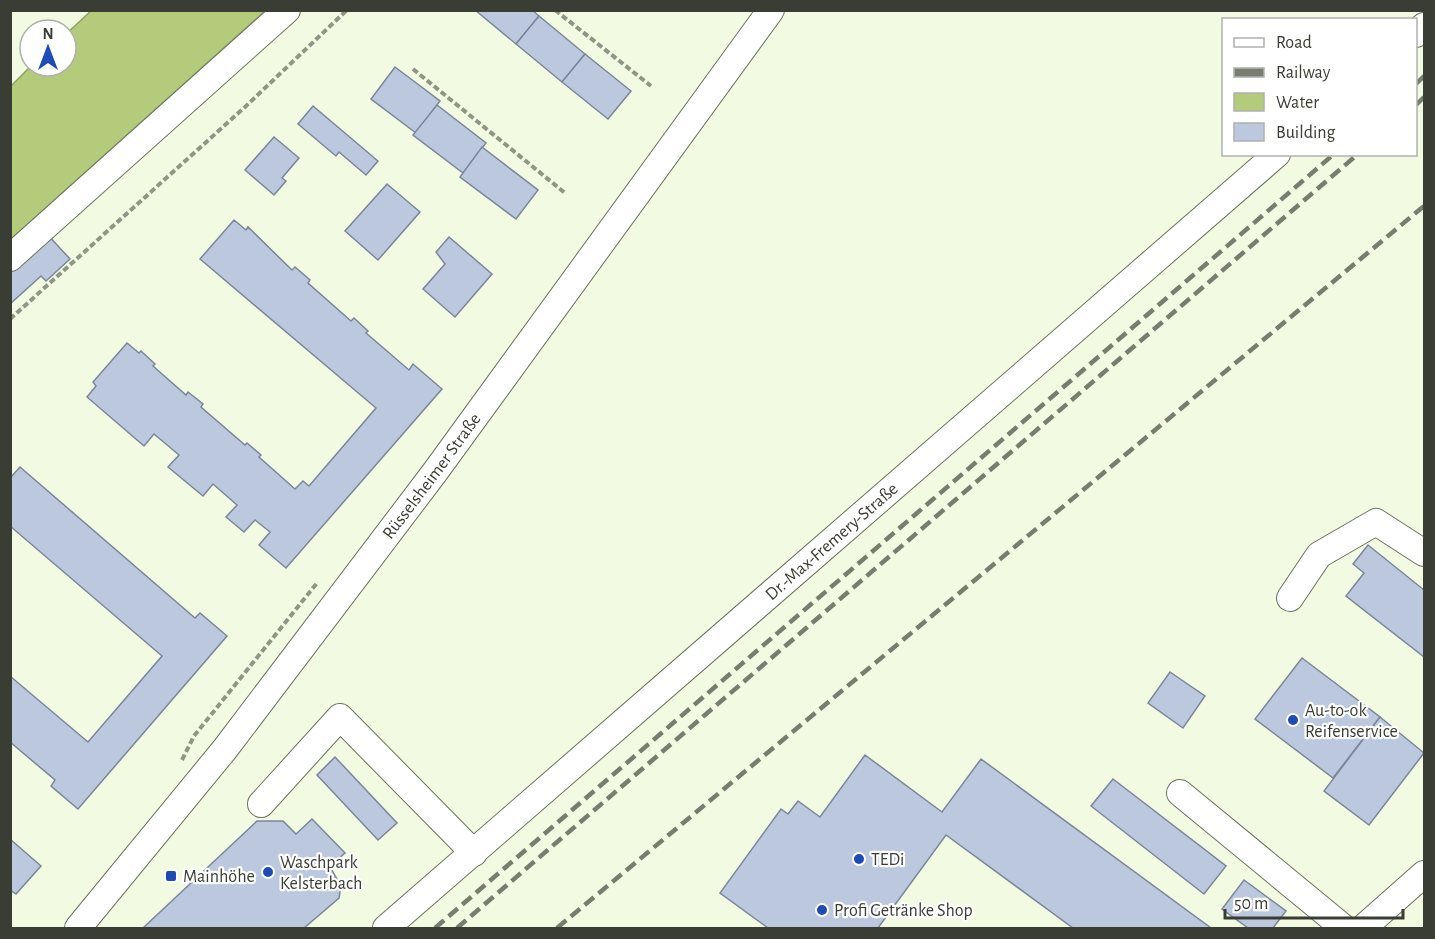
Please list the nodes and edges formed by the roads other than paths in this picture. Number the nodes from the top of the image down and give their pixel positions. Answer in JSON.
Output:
{"nodes":[{"id":1,"x":287,"y":10,"type":"edge"},
{"id":2,"x":771,"y":10,"type":"edge"},
{"id":3,"x":1275,"y":156,"type":"edge"},
{"id":4,"x":10,"y":258,"type":"edge"},
{"id":5,"x":1425,"y":553,"type":"edge"},
{"id":6,"x":1290,"y":598,"type":"dead end"},
{"id":7,"x":1180,"y":793,"type":"dead end"},
{"id":8,"x":261,"y":804,"type":"dead end"},
{"id":9,"x":474,"y":853,"type":"junction"},
{"id":10,"x":1425,"y":874,"type":"edge"},
{"id":11,"x":78,"y":928,"type":"edge"},
{"id":12,"x":386,"y":928,"type":"edge"},
{"id":13,"x":1344,"y":928,"type":"edge"},
{"id":14,"x":1363,"y":928,"type":"edge"}],
"edges":[{"from":1,"to":4,"type":"street"},
{"from":2,"to":11,"type":"street","name":"Rüsselsheimer Straße"},
{"from":3,"to":9,"type":"street","name":"Dr.-Max-Fremery-Straße"},
{"from":5,"to":6,"type":"street"},
{"from":7,"to":13,"type":"street"},
{"from":8,"to":9,"type":"street"},
{"from":9,"to":12,"type":"street","name":"Dr.-Max-Fremery-Straße"},
{"from":10,"to":14,"type":"street"}]}
